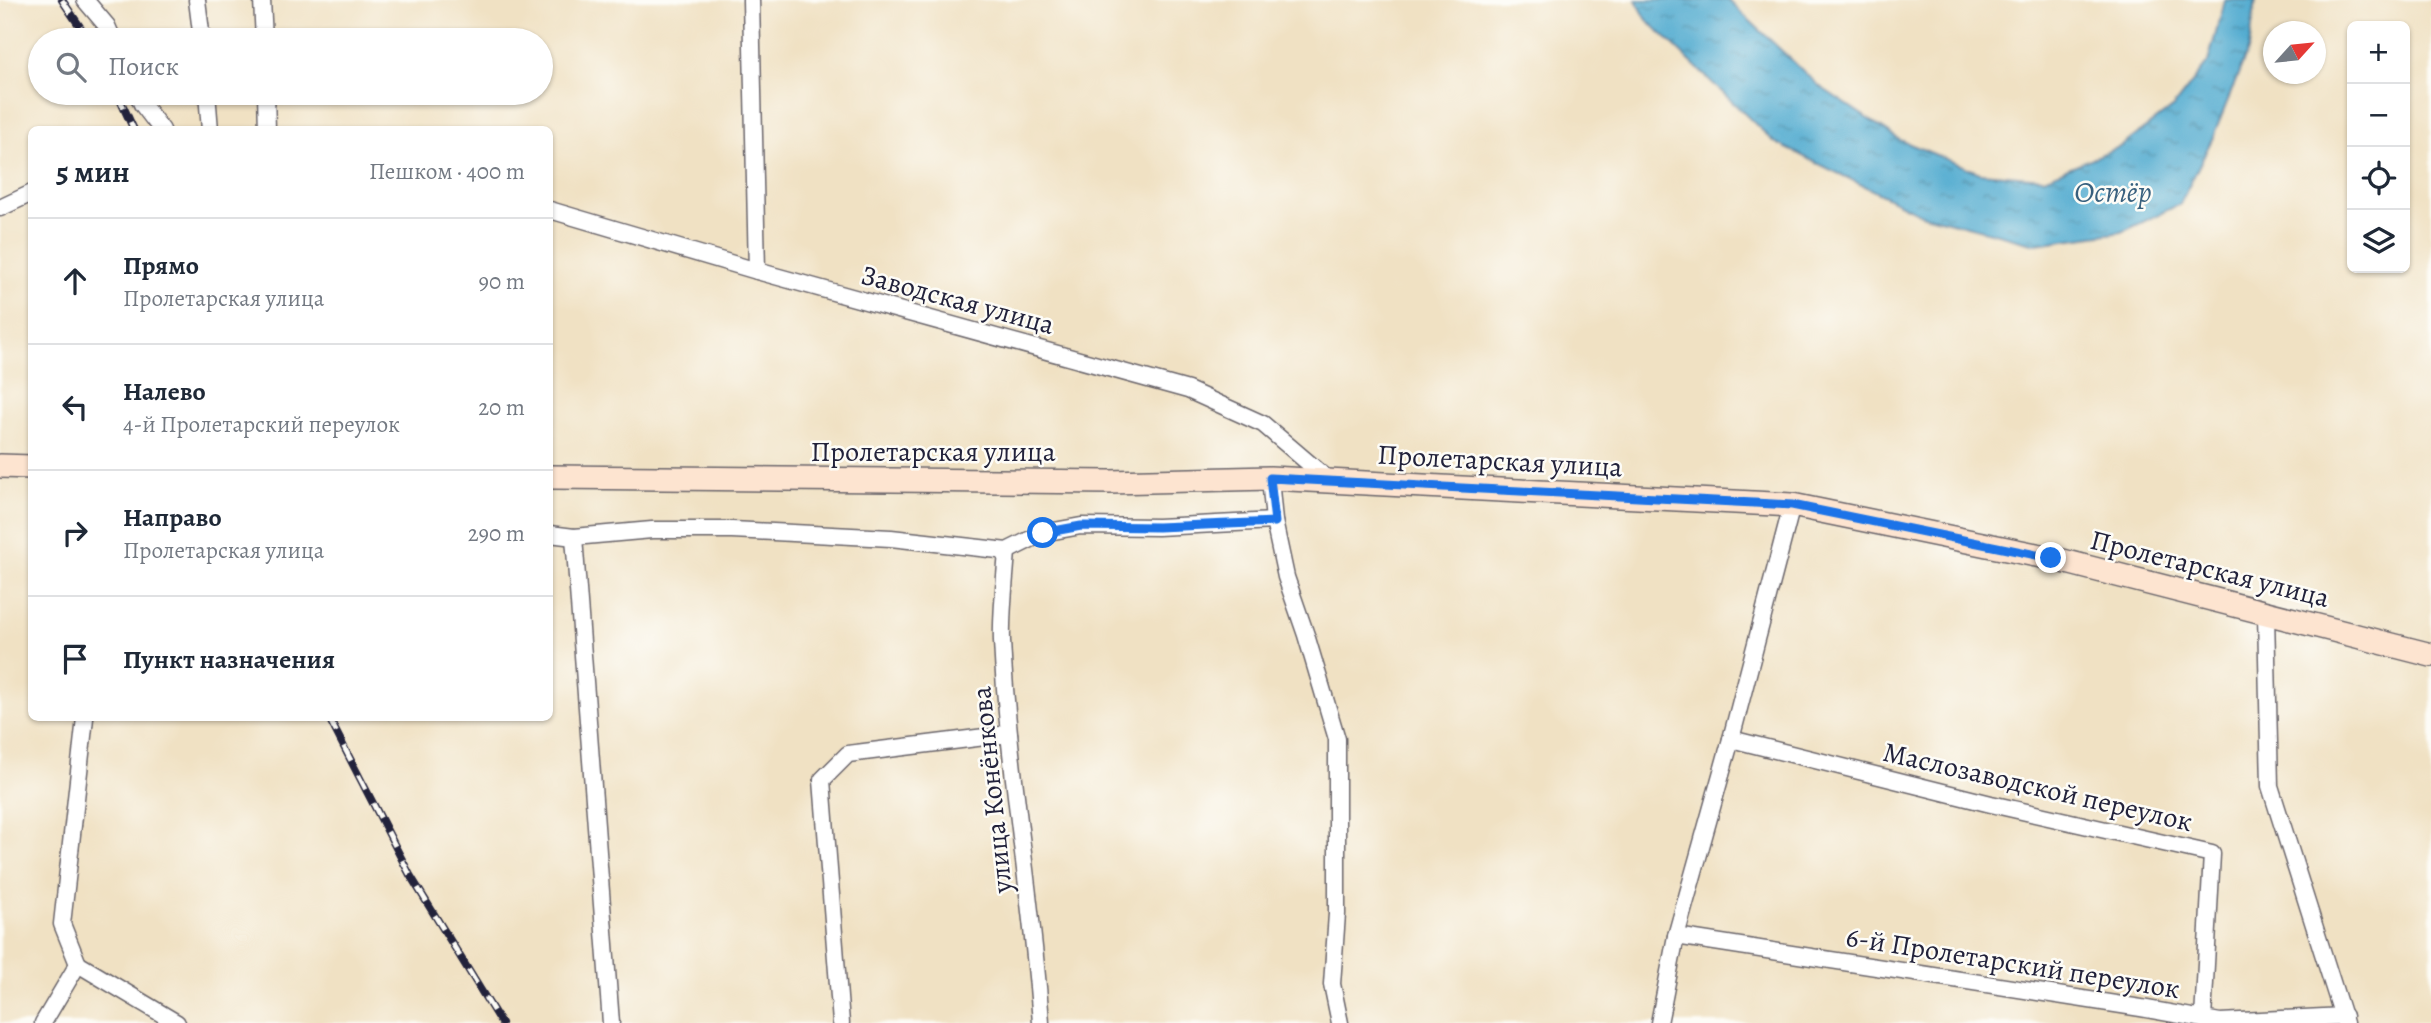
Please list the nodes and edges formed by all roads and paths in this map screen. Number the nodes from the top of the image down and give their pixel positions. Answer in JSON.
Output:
{"nodes":[{"id":1,"x":85,"y":0,"type":"edge"},
{"id":2,"x":197,"y":0,"type":"edge"},
{"id":3,"x":262,"y":0,"type":"edge"},
{"id":4,"x":751,"y":0,"type":"edge"},
{"id":5,"x":108,"y":28,"type":"edge"},
{"id":6,"x":200,"y":28,"type":"edge"},
{"id":7,"x":263,"y":28,"type":"edge"},
{"id":8,"x":143,"y":105,"type":"edge"},
{"id":9,"x":208,"y":105,"type":"edge"},
{"id":10,"x":266,"y":105,"type":"edge"},
{"id":11,"x":159,"y":126,"type":"edge"},
{"id":12,"x":210,"y":126,"type":"edge"},
{"id":13,"x":267,"y":126,"type":"edge"},
{"id":14,"x":28,"y":195,"type":"edge"},
{"id":15,"x":0,"y":208,"type":"edge"},
{"id":16,"x":553,"y":211,"type":"edge"},
{"id":17,"x":757,"y":271,"type":"junction"},
{"id":18,"x":0,"y":466,"type":"edge"},
{"id":19,"x":28,"y":467,"type":"edge"},
{"id":20,"x":553,"y":477,"type":"edge"},
{"id":21,"x":1270,"y":478,"type":"junction"},
{"id":22,"x":1331,"y":482,"type":"junction"},
{"id":23,"x":1792,"y":505,"type":"junction"},
{"id":24,"x":1275,"y":522,"type":"junction"},
{"id":25,"x":553,"y":534,"type":"edge"},
{"id":26,"x":574,"y":537,"type":"junction"},
{"id":27,"x":1007,"y":551,"type":"junction"},
{"id":28,"x":2266,"y":615,"type":"junction"},
{"id":29,"x":2431,"y":655,"type":"edge"},
{"id":30,"x":85,"y":721,"type":"edge"},
{"id":31,"x":1009,"y":734,"type":"junction"},
{"id":32,"x":1731,"y":739,"type":"junction"},
{"id":33,"x":1676,"y":936,"type":"junction"},
{"id":34,"x":78,"y":964,"type":"junction"},
{"id":35,"x":2203,"y":1019,"type":"junction"},
{"id":36,"x":2345,"y":1020,"type":"edge"},
{"id":37,"x":43,"y":1023,"type":"edge"},
{"id":38,"x":177,"y":1023,"type":"edge"},
{"id":39,"x":611,"y":1023,"type":"edge"},
{"id":40,"x":841,"y":1023,"type":"edge"},
{"id":41,"x":1041,"y":1023,"type":"edge"},
{"id":42,"x":1340,"y":1023,"type":"edge"},
{"id":43,"x":1659,"y":1023,"type":"edge"},
{"id":44,"x":2220,"y":1023,"type":"edge"}],
"edges":[{"from":1,"to":5,"type":"street"},
{"from":2,"to":6,"type":"street"},
{"from":3,"to":7,"type":"street"},
{"from":4,"to":17,"type":"street"},
{"from":8,"to":11,"type":"street"},
{"from":9,"to":12,"type":"street"},
{"from":10,"to":13,"type":"street"},
{"from":14,"to":15,"type":"street"},
{"from":16,"to":17,"type":"street","name":"Заводская улица"},
{"from":17,"to":22,"type":"street","name":"Заводская улица"},
{"from":18,"to":19,"type":"main road"},
{"from":20,"to":21,"type":"main road","name":"Пролетарская улица"},
{"from":21,"to":22,"type":"main road","name":"Пролетарская улица"},
{"from":21,"to":24,"type":"street"},
{"from":22,"to":23,"type":"main road","name":"Пролетарская улица"},
{"from":23,"to":28,"type":"main road","name":"Пролетарская улица"},
{"from":23,"to":32,"type":"street"},
{"from":24,"to":27,"type":"street"},
{"from":24,"to":42,"type":"street"},
{"from":25,"to":26,"type":"street"},
{"from":26,"to":27,"type":"street"},
{"from":26,"to":39,"type":"street"},
{"from":27,"to":31,"type":"street","name":"улица Конёнкова"},
{"from":28,"to":29,"type":"main road","name":"Пролетарская улица"},
{"from":28,"to":36,"type":"street"},
{"from":30,"to":34,"type":"street"},
{"from":31,"to":40,"type":"street"},
{"from":31,"to":41,"type":"street","name":"улица Конёнкова"},
{"from":32,"to":33,"type":"street"},
{"from":32,"to":35,"type":"street","name":"Маслозаводской переулок"},
{"from":33,"to":35,"type":"street","name":"6-й Пролетарский переулок"},
{"from":33,"to":43,"type":"street"},
{"from":34,"to":37,"type":"street"},
{"from":34,"to":38,"type":"street"},
{"from":35,"to":44,"type":"street","name":"6-й Пролетарский переулок"},
{"from":36,"to":44,"type":"street","name":"6-й Пролетарский переулок"}]}
